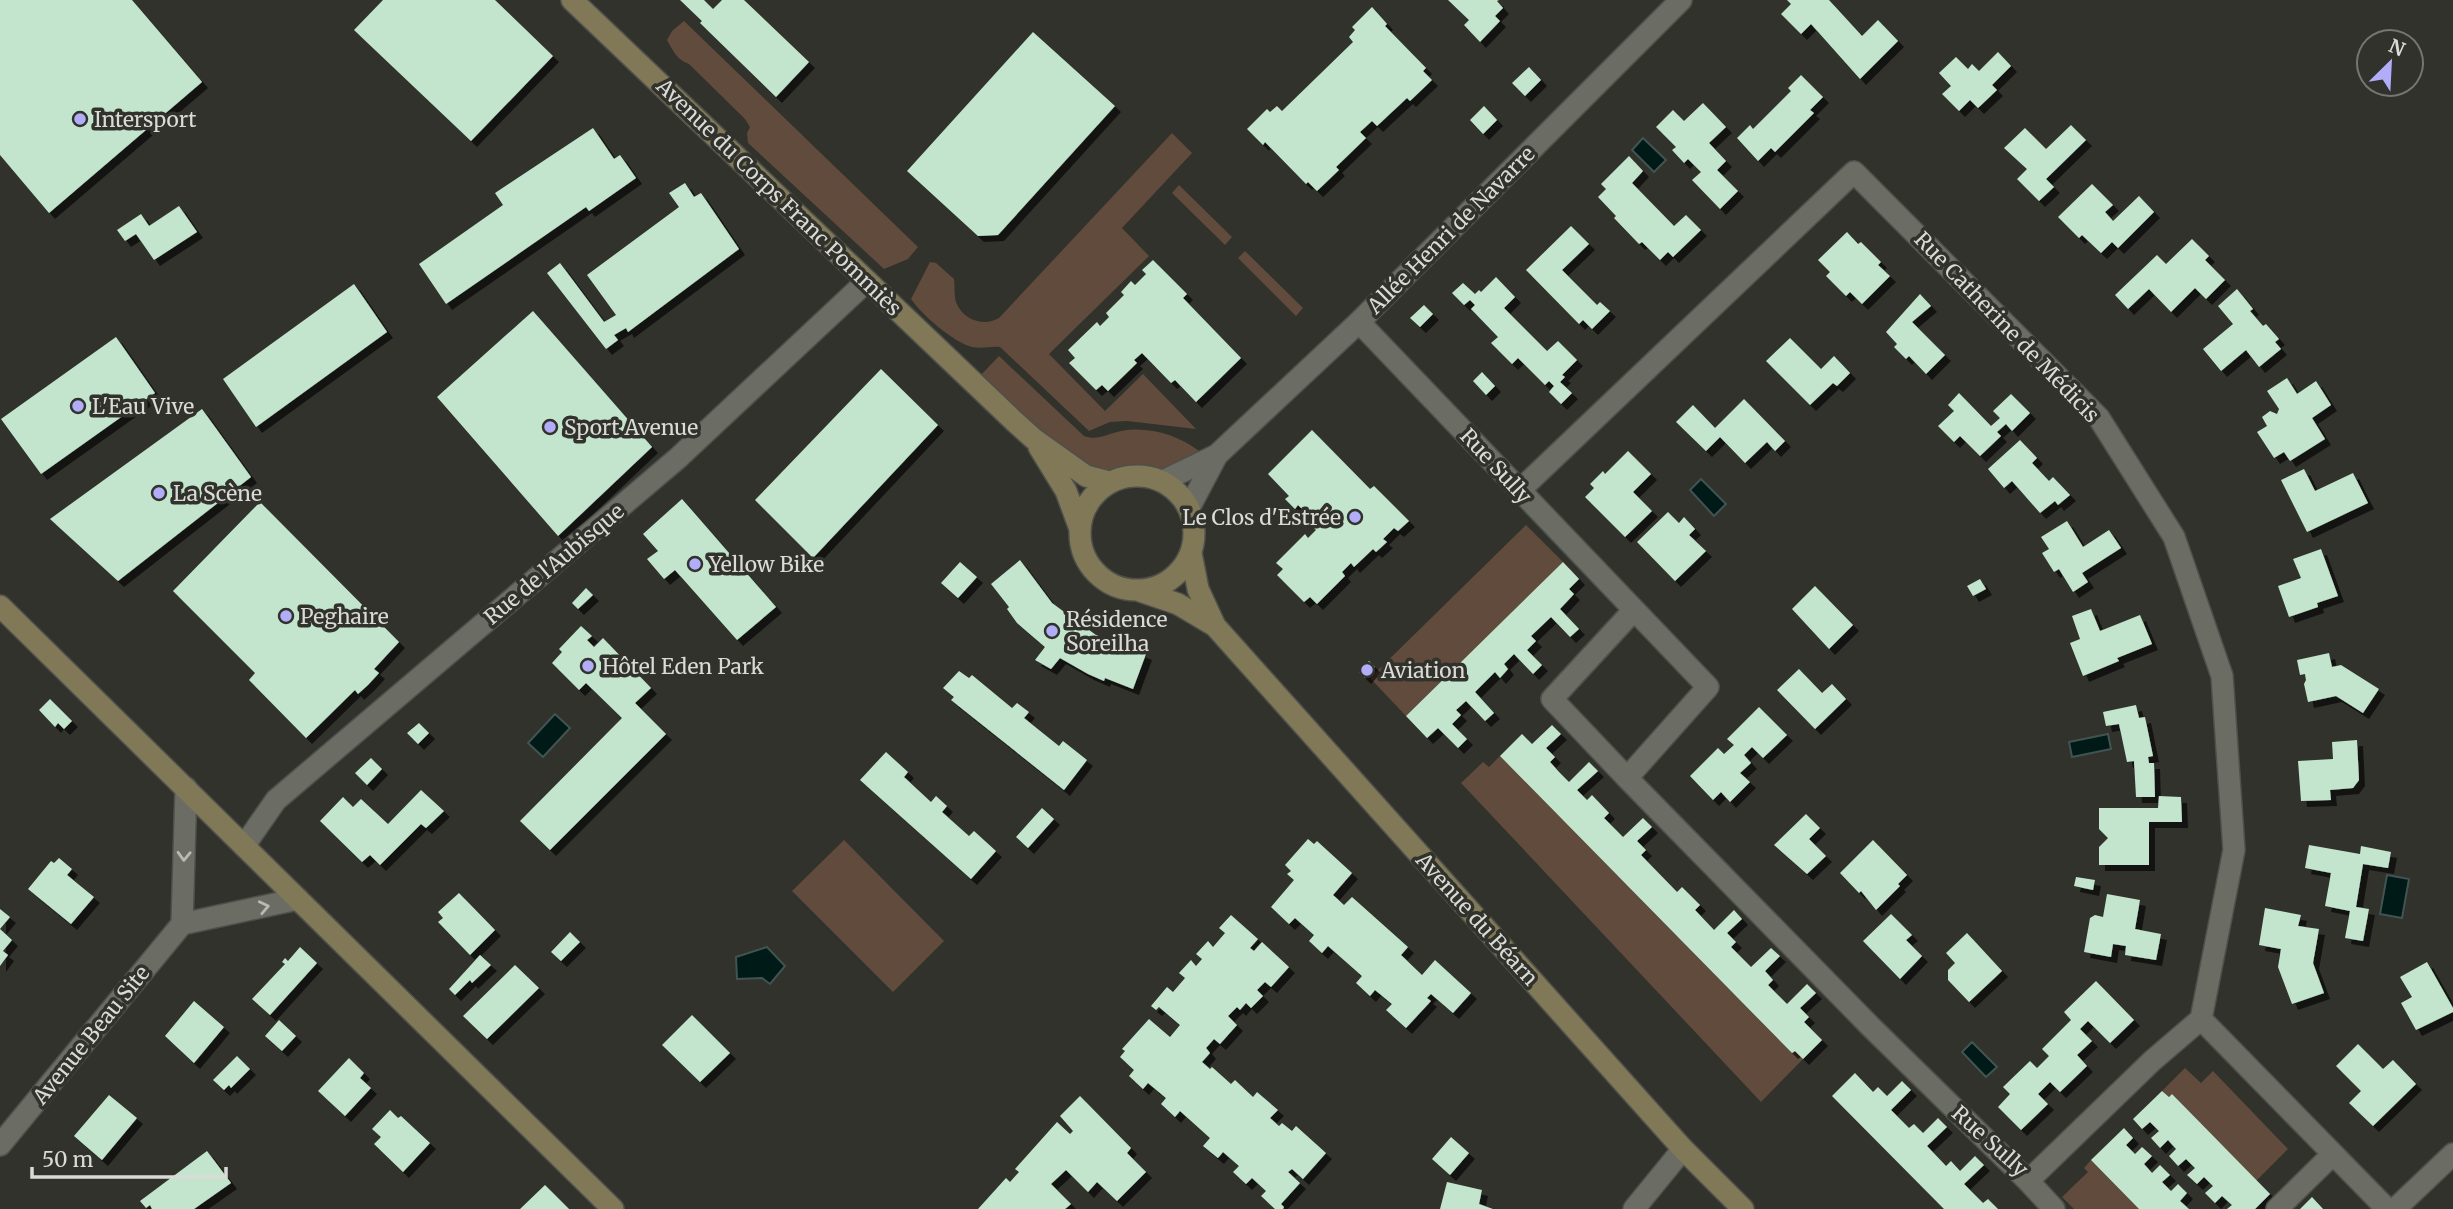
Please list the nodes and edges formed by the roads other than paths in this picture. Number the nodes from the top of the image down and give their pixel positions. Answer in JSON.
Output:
{"nodes":[{"id":1,"x":572,"y":0,"type":"edge"},
{"id":2,"x":1681,"y":0,"type":"edge"},
{"id":3,"x":866,"y":281,"type":"junction"},
{"id":4,"x":1359,"y":322,"type":"junction"},
{"id":5,"x":1034,"y":439,"type":"junction"},
{"id":6,"x":1217,"y":455,"type":"junction"},
{"id":7,"x":1163,"y":481,"type":"junction"},
{"id":8,"x":1109,"y":482,"type":"junction"},
{"id":9,"x":1520,"y":490,"type":"junction"},
{"id":10,"x":1189,"y":508,"type":"junction"},
{"id":11,"x":1080,"y":529,"type":"junction"},
{"id":12,"x":1191,"y":553,"type":"junction"},
{"id":13,"x":1140,"y":591,"type":"junction"},
{"id":14,"x":0,"y":606,"type":"edge"},
{"id":15,"x":1633,"y":611,"type":"junction"},
{"id":16,"x":1215,"y":626,"type":"junction"},
{"id":17,"x":1627,"y":778,"type":"junction"},
{"id":18,"x":186,"y":788,"type":"junction"},
{"id":19,"x":244,"y":846,"type":"junction"},
{"id":20,"x":298,"y":900,"type":"junction"},
{"id":21,"x":182,"y":924,"type":"junction"},
{"id":22,"x":2201,"y":1019,"type":"junction"},
{"id":23,"x":0,"y":1145,"type":"edge"},
{"id":24,"x":1683,"y":1149,"type":"junction"},
{"id":25,"x":2333,"y":1154,"type":"junction"},
{"id":26,"x":2453,"y":1154,"type":"edge"},
{"id":27,"x":2028,"y":1181,"type":"junction"},
{"id":28,"x":613,"y":1209,"type":"edge"},
{"id":29,"x":1634,"y":1209,"type":"edge"},
{"id":30,"x":1743,"y":1209,"type":"edge"},
{"id":31,"x":2054,"y":1209,"type":"edge"},
{"id":32,"x":2277,"y":1209,"type":"edge"},
{"id":33,"x":2387,"y":1209,"type":"edge"},
{"id":34,"x":2395,"y":1209,"type":"edge"}],
"edges":[{"from":1,"to":3,"type":"street","name":"Avenue du Corps Franc Pommiès"},
{"from":2,"to":4,"type":"street","name":"Allée Henri de Navarre"},
{"from":3,"to":5,"type":"street","name":"Avenue du Corps Franc Pommiès"},
{"from":3,"to":19,"type":"street","name":"Rue de l'Aubisque"},
{"from":4,"to":6,"type":"street","name":"Allée Henri de Navarre"},
{"from":4,"to":9,"type":"street","name":"Rue Sully"},
{"from":5,"to":8,"type":"street"},
{"from":5,"to":11,"type":"street"},
{"from":6,"to":7,"type":"street","name":"Allée Henri de Navarre"},
{"from":6,"to":10,"type":"street","name":"Allée Henri de Navarre"},
{"from":7,"to":8,"type":"street"},
{"from":7,"to":10,"type":"street"},
{"from":8,"to":11,"type":"street"},
{"from":9,"to":15,"type":"street","name":"Rue Sully"},
{"from":9,"to":22,"type":"street","name":"Rue Catherine de Médicis"},
{"from":10,"to":12,"type":"street"},
{"from":11,"to":13,"type":"street"},
{"from":12,"to":13,"type":"street"},
{"from":12,"to":16,"type":"street","name":"Avenue du Béarn"},
{"from":13,"to":16,"type":"street","name":"Avenue du Béarn"},
{"from":14,"to":18,"type":"street"},
{"from":15,"to":17,"type":"street","name":"Rue Sully"},
{"from":15,"to":17,"type":"street","name":"Rue Sully"},
{"from":16,"to":24,"type":"street","name":"Avenue du Béarn"},
{"from":17,"to":27,"type":"street","name":"Rue Sully"},
{"from":18,"to":19,"type":"street"},
{"from":18,"to":21,"type":"street","one_way":true},
{"from":19,"to":20,"type":"street"},
{"from":21,"to":20,"type":"street","one_way":true},
{"from":20,"to":28,"type":"street"},
{"from":21,"to":23,"type":"street","name":"Avenue Beau Site"},
{"from":22,"to":25,"type":"street"},
{"from":22,"to":27,"type":"street","name":"Rue Sully"},
{"from":24,"to":29,"type":"street"},
{"from":24,"to":30,"type":"street","name":"Avenue du Béarn"},
{"from":25,"to":32,"type":"street"},
{"from":25,"to":33,"type":"street"},
{"from":26,"to":34,"type":"street"},
{"from":27,"to":31,"type":"street"}]}
